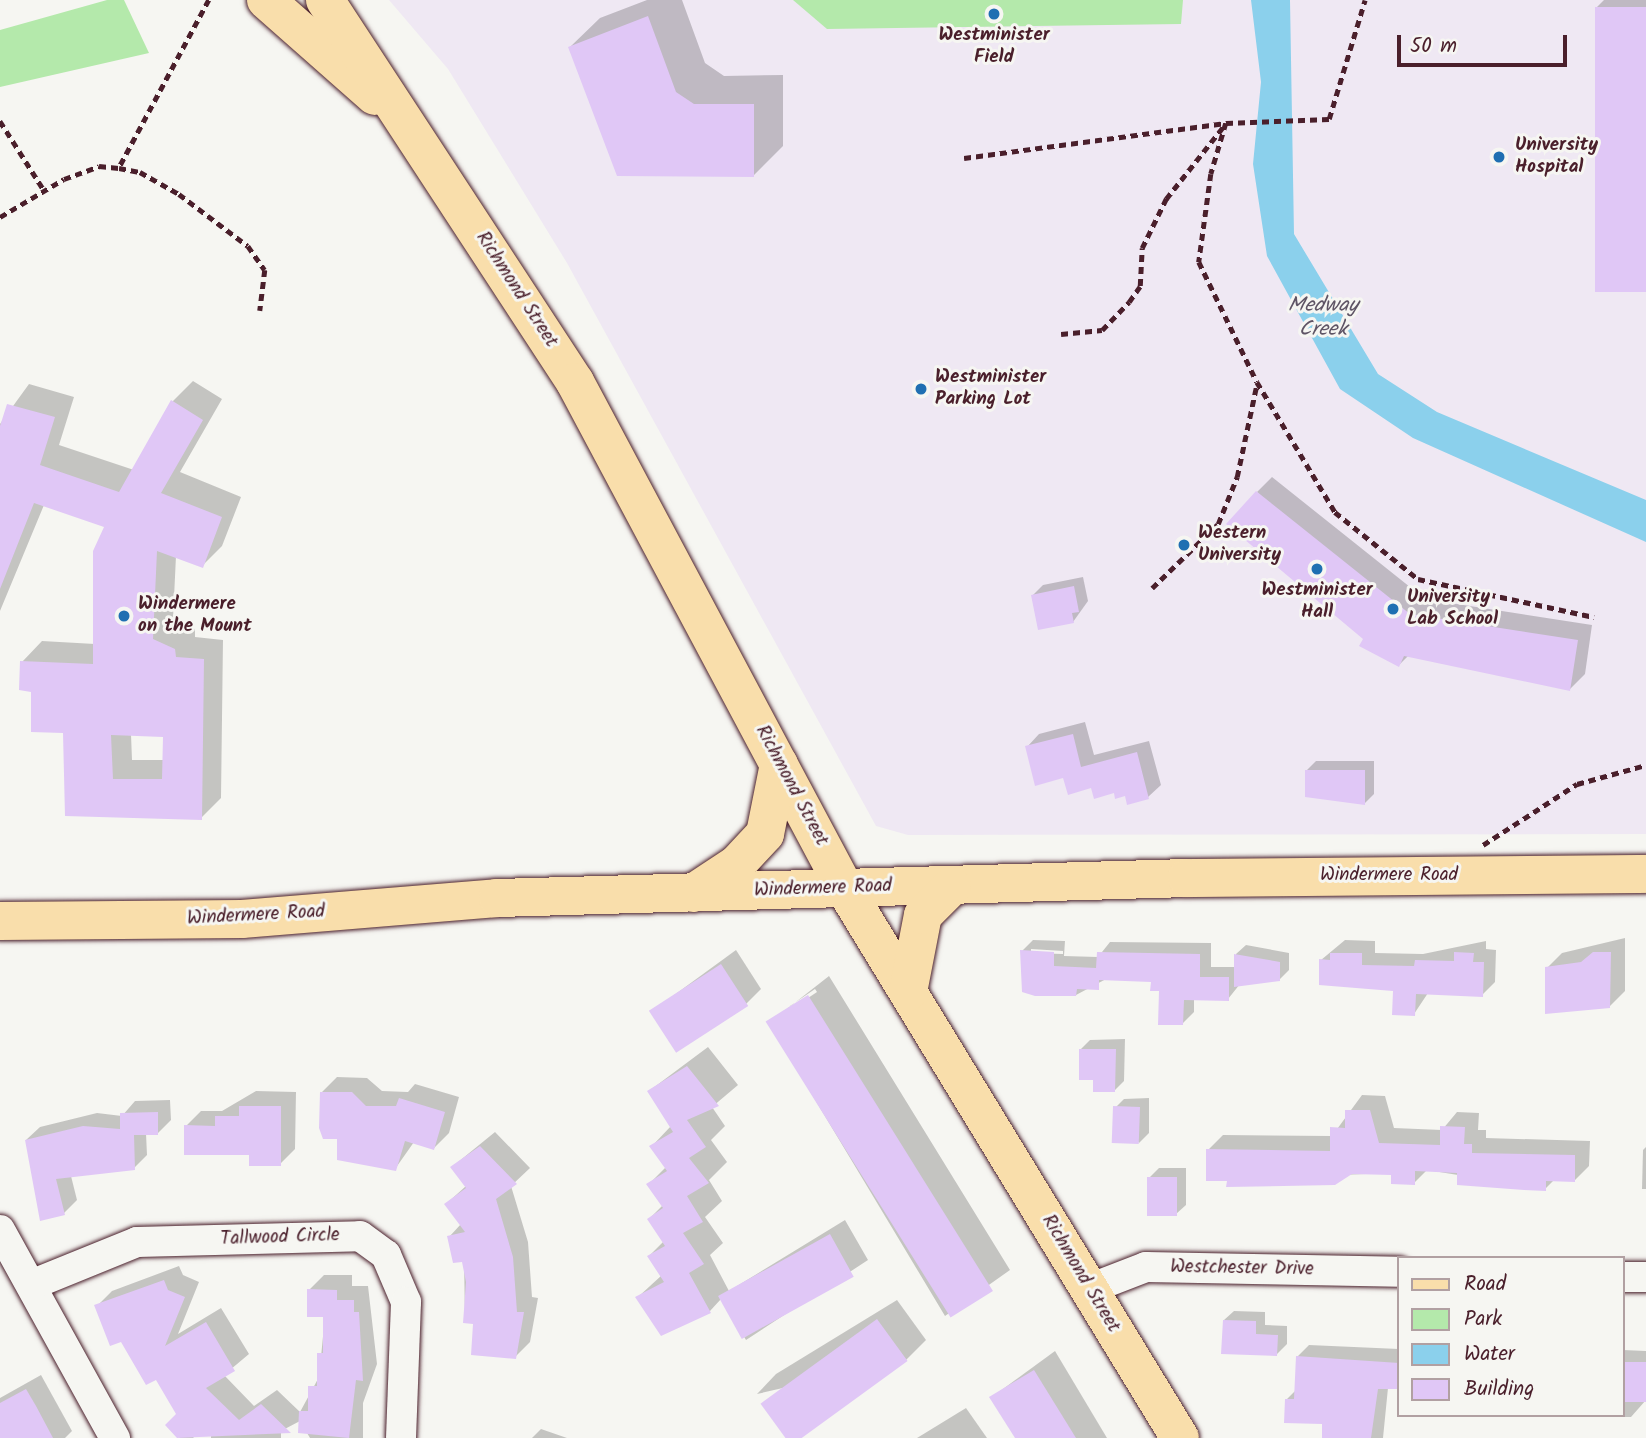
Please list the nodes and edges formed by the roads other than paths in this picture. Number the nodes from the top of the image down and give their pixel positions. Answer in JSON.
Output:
{"nodes":[{"id":1,"x":267,"y":0,"type":"edge"},
{"id":2,"x":325,"y":0,"type":"edge"},
{"id":3,"x":412,"y":128,"type":"junction"},
{"id":4,"x":779,"y":764,"type":"junction"},
{"id":5,"x":1646,"y":874,"type":"edge"},
{"id":6,"x":952,"y":886,"type":"junction"},
{"id":7,"x":845,"y":889,"type":"junction"},
{"id":8,"x":692,"y":893,"type":"junction"},
{"id":9,"x":0,"y":921,"type":"edge"},
{"id":10,"x":908,"y":992,"type":"junction"},
{"id":11,"x":0,"y":1230,"type":"edge"},
{"id":12,"x":1398,"y":1272,"type":"edge"},
{"id":13,"x":1625,"y":1277,"type":"edge"},
{"id":14,"x":1646,"y":1277,"type":"edge"},
{"id":15,"x":31,"y":1286,"type":"junction"},
{"id":16,"x":1089,"y":1289,"type":"junction"},
{"id":17,"x":115,"y":1438,"type":"edge"},
{"id":18,"x":401,"y":1438,"type":"edge"},
{"id":19,"x":1180,"y":1438,"type":"edge"}],
"edges":[{"from":1,"to":3,"type":"main road","name":"Richmond Street"},
{"from":2,"to":3,"type":"main road","name":"Richmond Street"},
{"from":3,"to":4,"type":"main road","name":"Richmond Street"},
{"from":4,"to":7,"type":"main road","name":"Richmond Street"},
{"from":4,"to":8,"type":"main road"},
{"from":5,"to":6,"type":"main road","name":"Windermere Road"},
{"from":6,"to":7,"type":"main road","name":"Windermere Road"},
{"from":6,"to":10,"type":"main road"},
{"from":7,"to":8,"type":"main road","name":"Windermere Road"},
{"from":7,"to":10,"type":"main road","name":"Richmond Street"},
{"from":8,"to":9,"type":"main road","name":"Windermere Road"},
{"from":10,"to":16,"type":"main road","name":"Richmond Street"},
{"from":11,"to":15,"type":"street"},
{"from":12,"to":16,"type":"street","name":"Westchester Drive"},
{"from":13,"to":14,"type":"street"},
{"from":15,"to":17,"type":"street"},
{"from":15,"to":18,"type":"street","name":"Tallwood Circle"},
{"from":16,"to":19,"type":"main road","name":"Richmond Street"}]}
